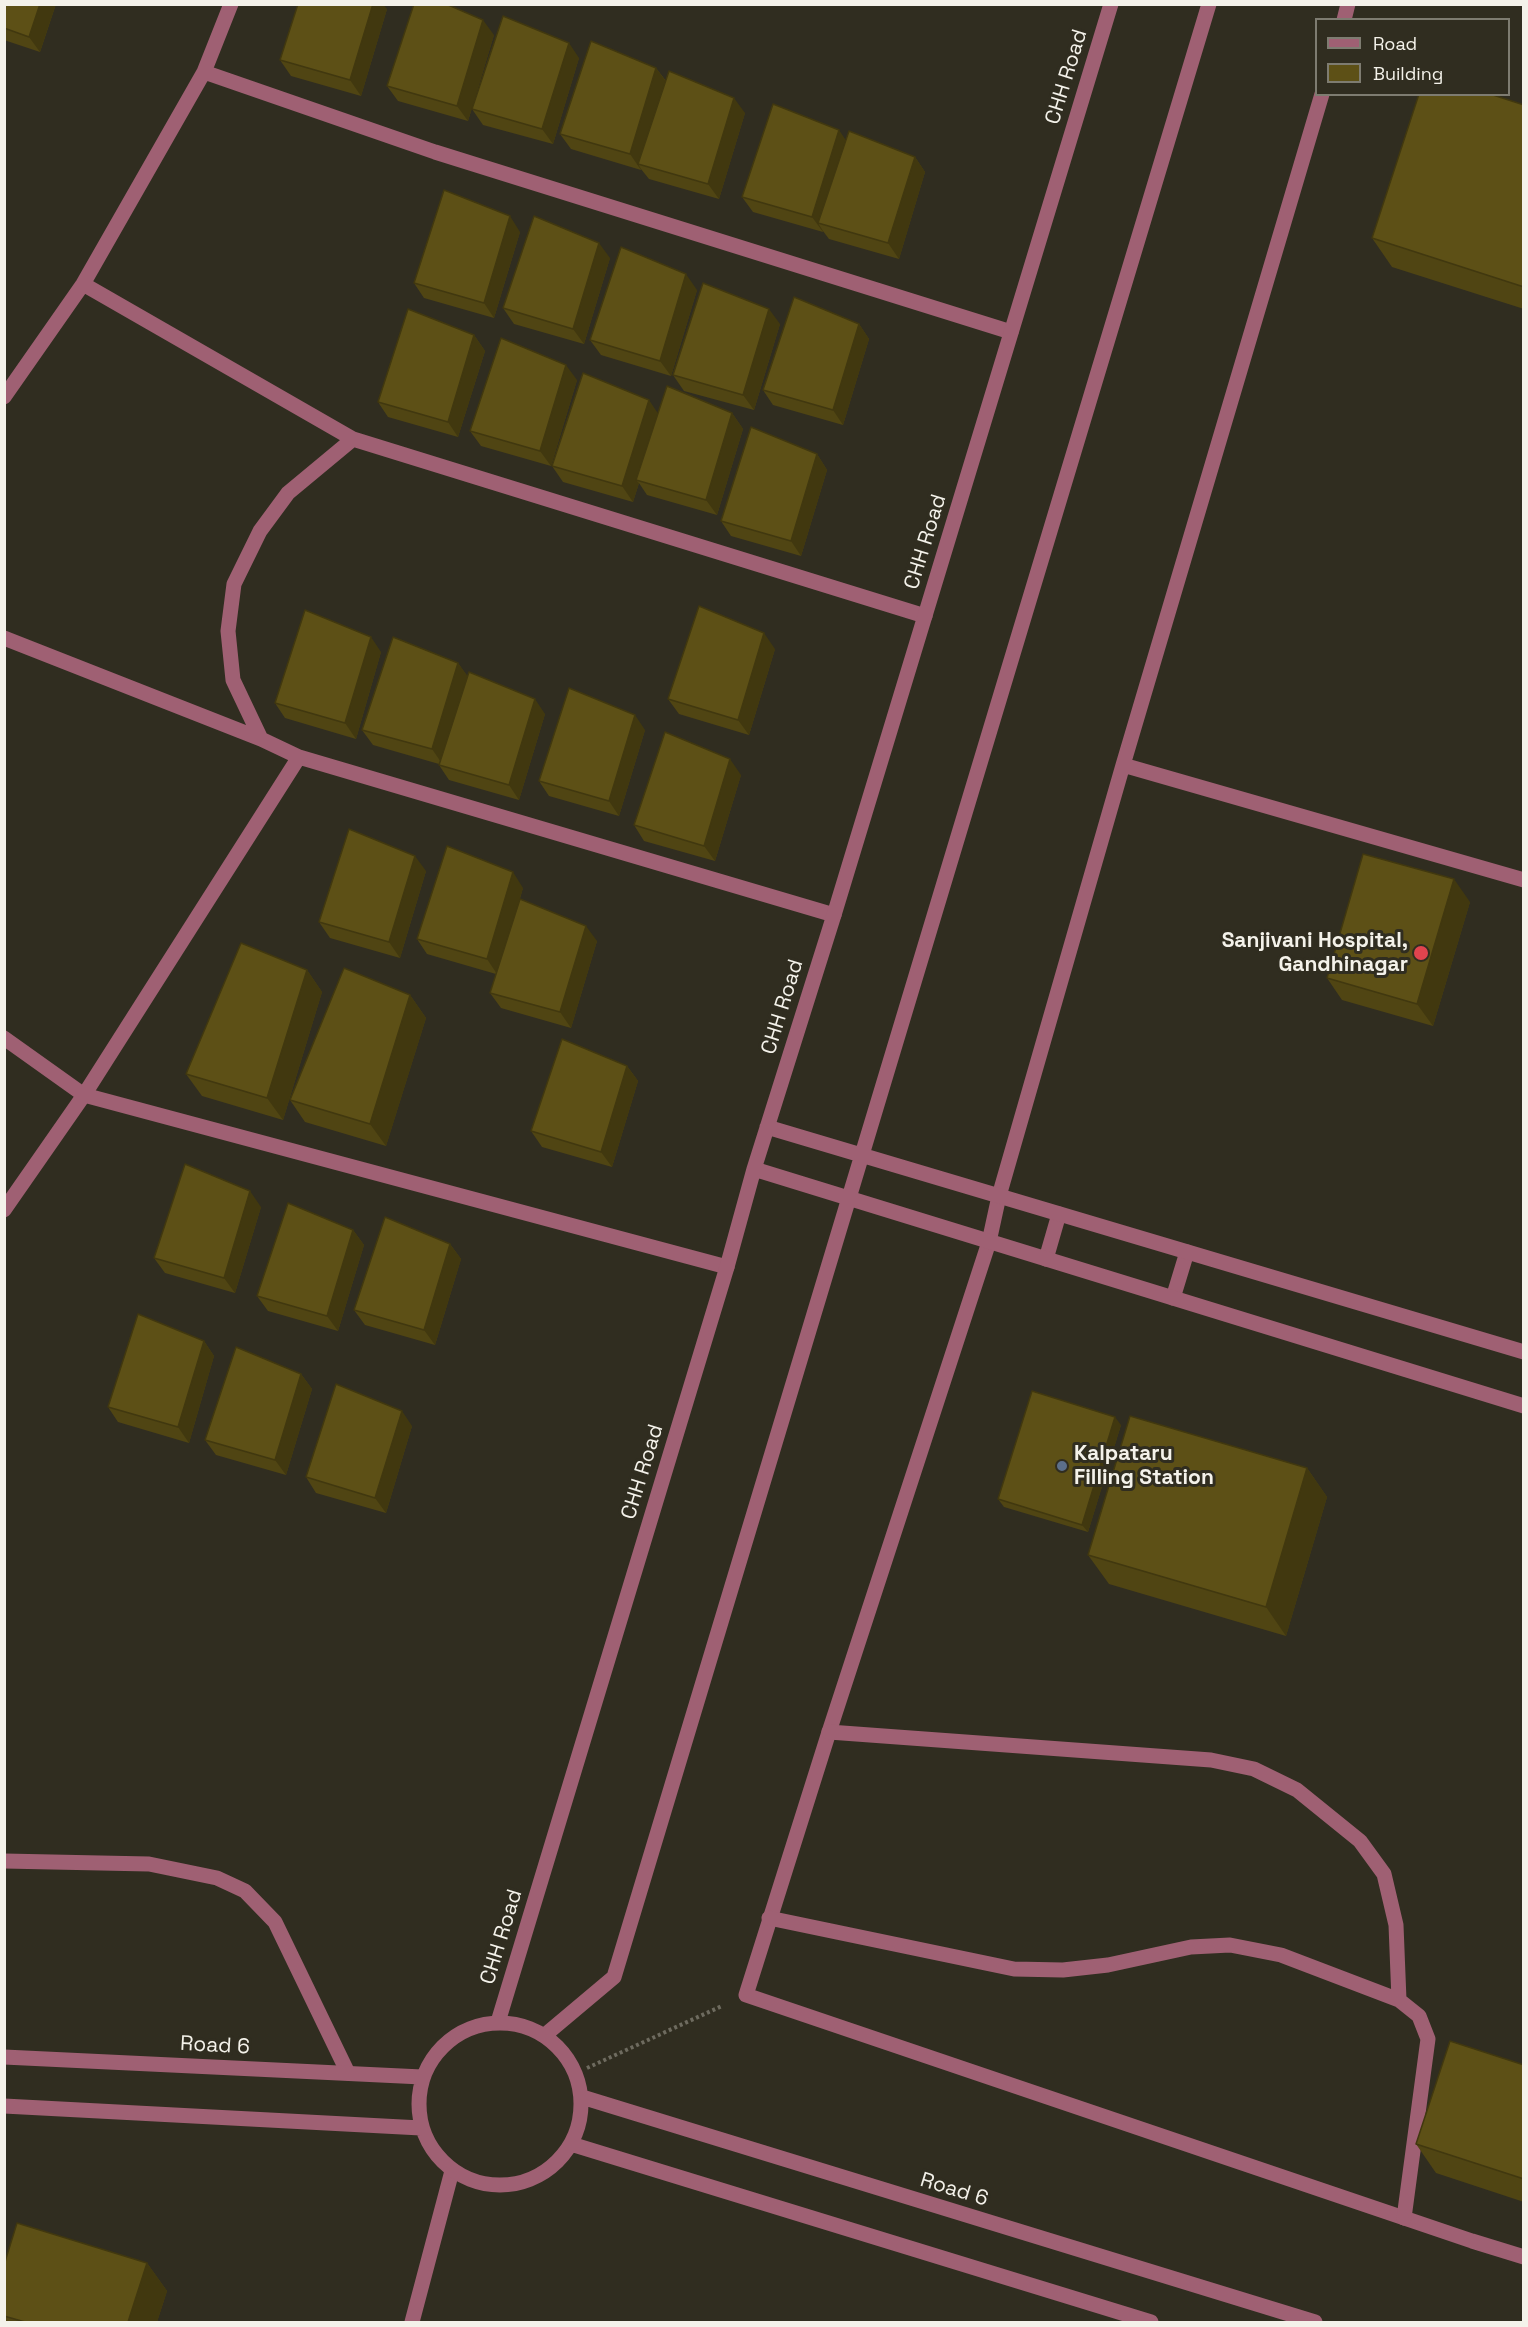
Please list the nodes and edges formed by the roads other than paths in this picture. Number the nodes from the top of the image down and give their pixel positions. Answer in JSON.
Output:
{"nodes":[{"id":1,"x":231,"y":4,"type":"edge"},
{"id":2,"x":1111,"y":4,"type":"edge"},
{"id":3,"x":1209,"y":4,"type":"edge"},
{"id":4,"x":204,"y":72,"type":"junction"},
{"id":5,"x":1321,"y":96,"type":"edge"},
{"id":6,"x":83,"y":284,"type":"junction"},
{"id":7,"x":1011,"y":332,"type":"junction"},
{"id":8,"x":4,"y":397,"type":"edge"},
{"id":9,"x":353,"y":439,"type":"junction"},
{"id":10,"x":925,"y":616,"type":"junction"},
{"id":11,"x":4,"y":638,"type":"edge"},
{"id":12,"x":261,"y":739,"type":"junction"},
{"id":13,"x":299,"y":757,"type":"junction"},
{"id":14,"x":1123,"y":765,"type":"junction"},
{"id":15,"x":1524,"y":880,"type":"edge"},
{"id":16,"x":834,"y":915,"type":"junction"},
{"id":17,"x":4,"y":1038,"type":"edge"},
{"id":18,"x":84,"y":1095,"type":"junction"},
{"id":19,"x":767,"y":1127,"type":"junction"},
{"id":20,"x":861,"y":1155,"type":"junction"},
{"id":21,"x":754,"y":1169,"type":"junction"},
{"id":22,"x":999,"y":1196,"type":"junction"},
{"id":23,"x":848,"y":1198,"type":"junction"},
{"id":24,"x":4,"y":1210,"type":"edge"},
{"id":25,"x":1059,"y":1214,"type":"junction"},
{"id":26,"x":989,"y":1242,"type":"junction"},
{"id":27,"x":1187,"y":1252,"type":"junction"},
{"id":28,"x":1046,"y":1259,"type":"junction"},
{"id":29,"x":727,"y":1267,"type":"junction"},
{"id":30,"x":1173,"y":1298,"type":"junction"},
{"id":31,"x":1524,"y":1352,"type":"edge"},
{"id":32,"x":1524,"y":1406,"type":"edge"},
{"id":33,"x":829,"y":1732,"type":"junction"},
{"id":34,"x":4,"y":1861,"type":"edge"},
{"id":35,"x":769,"y":1918,"type":"junction"},
{"id":36,"x":1399,"y":2000,"type":"junction"},
{"id":37,"x":498,"y":2022,"type":"junction"},
{"id":38,"x":545,"y":2036,"type":"junction"},
{"id":39,"x":4,"y":2056,"type":"edge"},
{"id":40,"x":348,"y":2073,"type":"junction"},
{"id":41,"x":422,"y":2077,"type":"junction"},
{"id":42,"x":582,"y":2097,"type":"junction"},
{"id":43,"x":4,"y":2106,"type":"edge"},
{"id":44,"x":421,"y":2128,"type":"junction"},
{"id":45,"x":571,"y":2144,"type":"junction"},
{"id":46,"x":452,"y":2171,"type":"junction"},
{"id":47,"x":1404,"y":2218,"type":"junction"},
{"id":48,"x":1524,"y":2256,"type":"edge"},
{"id":49,"x":412,"y":2322,"type":"edge"},
{"id":50,"x":1151,"y":2322,"type":"edge"},
{"id":51,"x":1315,"y":2322,"type":"edge"}],
"edges":[{"from":1,"to":4,"type":"street"},
{"from":2,"to":7,"type":"street","name":"CHH Road"},
{"from":3,"to":20,"type":"street"},
{"from":4,"to":6,"type":"street"},
{"from":4,"to":7,"type":"street"},
{"from":5,"to":14,"type":"street"},
{"from":6,"to":8,"type":"street"},
{"from":6,"to":9,"type":"street"},
{"from":7,"to":10,"type":"street","name":"CHH Road"},
{"from":9,"to":10,"type":"street"},
{"from":9,"to":12,"type":"street"},
{"from":10,"to":16,"type":"street","name":"CHH Road"},
{"from":11,"to":12,"type":"street"},
{"from":12,"to":13,"type":"street"},
{"from":13,"to":16,"type":"street"},
{"from":13,"to":18,"type":"street"},
{"from":14,"to":15,"type":"street"},
{"from":14,"to":22,"type":"street"},
{"from":16,"to":19,"type":"street","name":"CHH Road"},
{"from":17,"to":18,"type":"street"},
{"from":18,"to":24,"type":"street"},
{"from":18,"to":29,"type":"street"},
{"from":19,"to":20,"type":"street"},
{"from":19,"to":21,"type":"street","name":"CHH Road"},
{"from":20,"to":22,"type":"street"},
{"from":20,"to":23,"type":"street"},
{"from":21,"to":23,"type":"street"},
{"from":21,"to":29,"type":"street","name":"CHH Road"},
{"from":22,"to":25,"type":"street"},
{"from":22,"to":26,"type":"street"},
{"from":23,"to":26,"type":"street"},
{"from":23,"to":38,"type":"street"},
{"from":25,"to":27,"type":"street"},
{"from":25,"to":28,"type":"street"},
{"from":26,"to":28,"type":"street"},
{"from":26,"to":33,"type":"street"},
{"from":27,"to":30,"type":"street"},
{"from":27,"to":31,"type":"street"},
{"from":28,"to":30,"type":"street"},
{"from":29,"to":37,"type":"street","name":"CHH Road"},
{"from":30,"to":32,"type":"street"},
{"from":33,"to":35,"type":"street"},
{"from":33,"to":36,"type":"street"},
{"from":34,"to":40,"type":"street"},
{"from":35,"to":36,"type":"street"},
{"from":35,"to":47,"type":"street"},
{"from":36,"to":47,"type":"street"},
{"from":37,"to":38,"type":"street"},
{"from":37,"to":41,"type":"street"},
{"from":38,"to":42,"type":"street"},
{"from":39,"to":40,"type":"street","name":"Road 6"},
{"from":40,"to":41,"type":"street","name":"Road 6"},
{"from":41,"to":44,"type":"street"},
{"from":42,"to":45,"type":"street"},
{"from":42,"to":51,"type":"street","name":"Road 6"},
{"from":43,"to":44,"type":"street"},
{"from":44,"to":46,"type":"street"},
{"from":45,"to":46,"type":"street"},
{"from":45,"to":50,"type":"street"},
{"from":46,"to":49,"type":"street"},
{"from":47,"to":48,"type":"street"}]}
